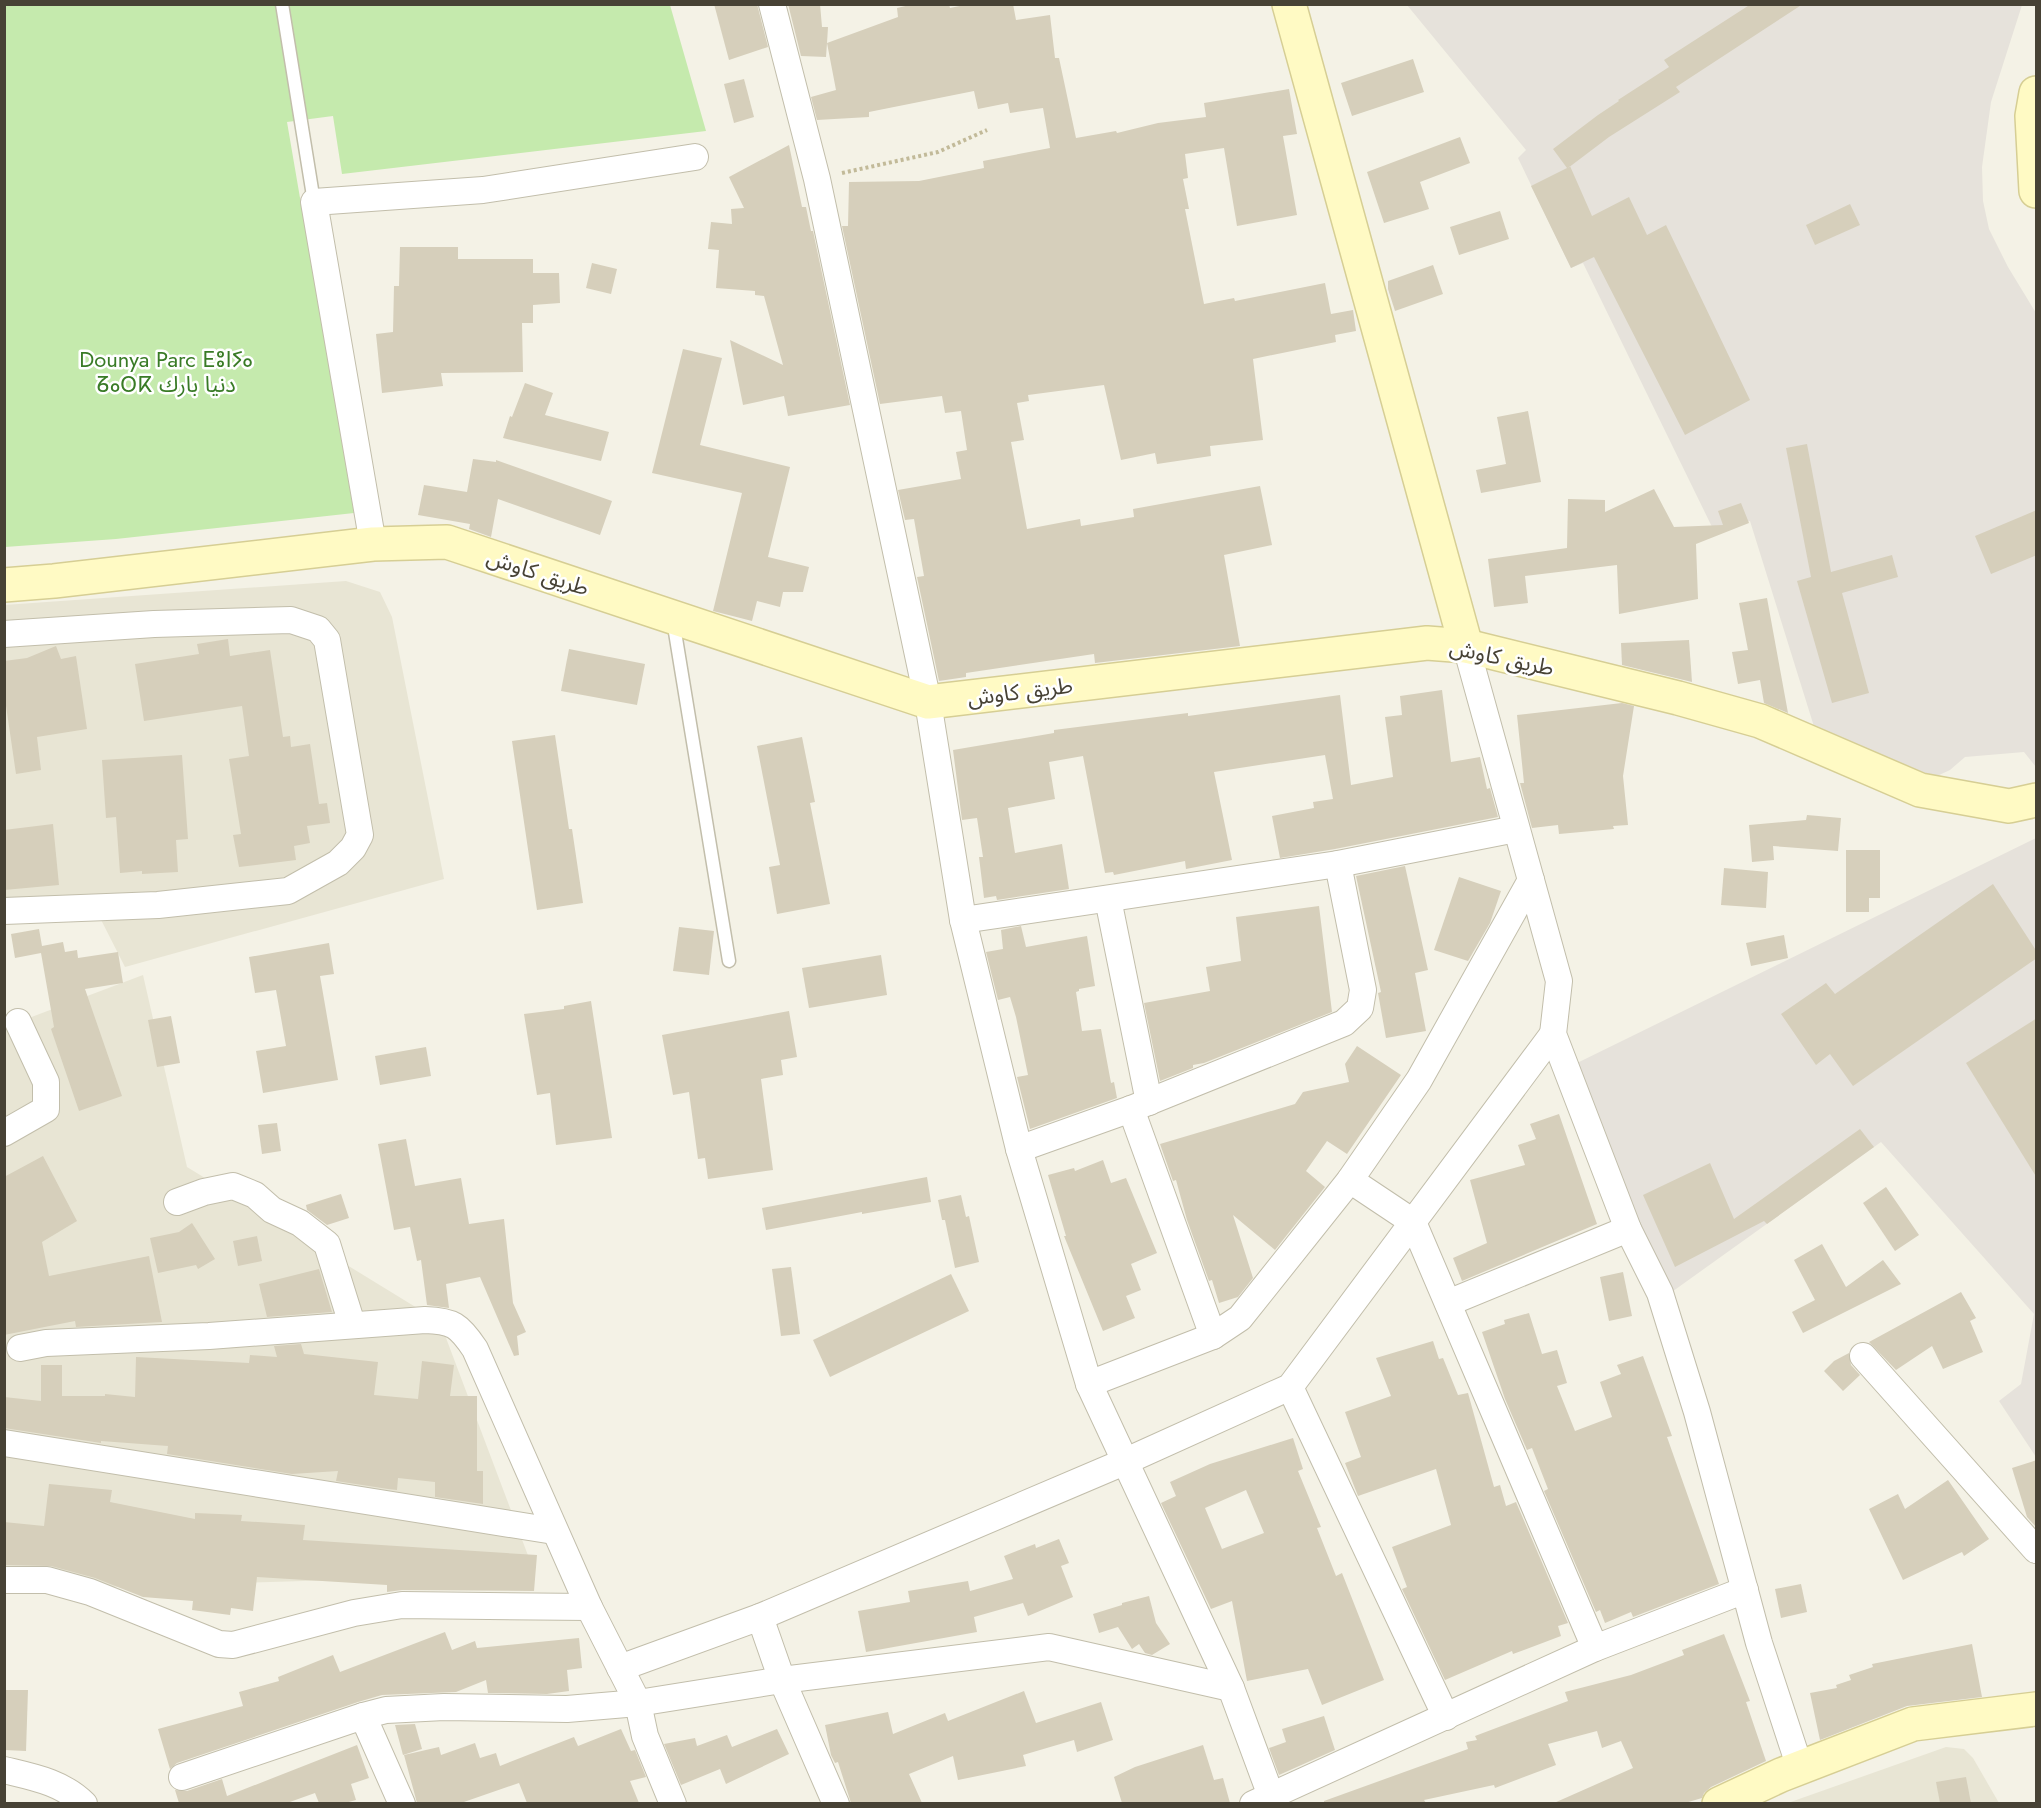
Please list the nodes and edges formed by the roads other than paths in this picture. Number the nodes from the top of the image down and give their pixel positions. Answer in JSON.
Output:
{"nodes":[{"id":1,"x":282,"y":4,"type":"edge"},
{"id":2,"x":772,"y":4,"type":"edge"},
{"id":3,"x":1289,"y":4,"type":"edge"},
{"id":4,"x":2037,"y":93,"type":"edge"},
{"id":5,"x":695,"y":157,"type":"dead end"},
{"id":6,"x":2037,"y":191,"type":"edge"},
{"id":7,"x":314,"y":201,"type":"junction"},
{"id":8,"x":373,"y":544,"type":"junction"},
{"id":9,"x":4,"y":585,"type":"edge"},
{"id":10,"x":672,"y":616,"type":"junction"},
{"id":11,"x":4,"y":634,"type":"edge"},
{"id":12,"x":1466,"y":646,"type":"junction"},
{"id":13,"x":928,"y":702,"type":"junction"},
{"id":14,"x":2037,"y":800,"type":"edge"},
{"id":15,"x":1516,"y":829,"type":"junction"},
{"id":16,"x":1338,"y":864,"type":"junction"},
{"id":17,"x":1531,"y":880,"type":"junction"},
{"id":18,"x":1108,"y":899,"type":"junction"},
{"id":19,"x":4,"y":911,"type":"edge"},
{"id":20,"x":963,"y":920,"type":"junction"},
{"id":21,"x":729,"y":961,"type":"dead end"},
{"id":22,"x":18,"y":1022,"type":"dead end"},
{"id":23,"x":1553,"y":1034,"type":"junction"},
{"id":24,"x":1140,"y":1106,"type":"junction"},
{"id":25,"x":4,"y":1133,"type":"edge"},
{"id":26,"x":1019,"y":1149,"type":"junction"},
{"id":27,"x":1350,"y":1180,"type":"junction"},
{"id":28,"x":177,"y":1202,"type":"dead end"},
{"id":29,"x":1413,"y":1222,"type":"junction"},
{"id":30,"x":1628,"y":1229,"type":"junction"},
{"id":31,"x":1448,"y":1303,"type":"junction"},
{"id":32,"x":352,"y":1324,"type":"junction"},
{"id":33,"x":1213,"y":1336,"type":"junction"},
{"id":34,"x":20,"y":1348,"type":"dead end"},
{"id":35,"x":1863,"y":1356,"type":"dead end"},
{"id":36,"x":1089,"y":1384,"type":"junction"},
{"id":37,"x":1290,"y":1387,"type":"junction"},
{"id":38,"x":4,"y":1443,"type":"edge"},
{"id":39,"x":1124,"y":1462,"type":"junction"},
{"id":40,"x":554,"y":1531,"type":"junction"},
{"id":41,"x":2037,"y":1550,"type":"edge"},
{"id":42,"x":4,"y":1580,"type":"edge"},
{"id":43,"x":1744,"y":1590,"type":"junction"},
{"id":44,"x":589,"y":1607,"type":"junction"},
{"id":45,"x":760,"y":1617,"type":"junction"},
{"id":46,"x":1595,"y":1648,"type":"junction"},
{"id":47,"x":620,"y":1668,"type":"junction"},
{"id":48,"x":782,"y":1680,"type":"junction"},
{"id":49,"x":1231,"y":1688,"type":"junction"},
{"id":50,"x":638,"y":1703,"type":"junction"},
{"id":51,"x":2037,"y":1709,"type":"edge"},
{"id":52,"x":363,"y":1716,"type":"junction"},
{"id":53,"x":1446,"y":1717,"type":"junction"},
{"id":54,"x":1800,"y":1768,"type":"junction"},
{"id":55,"x":4,"y":1770,"type":"edge"},
{"id":56,"x":182,"y":1777,"type":"dead end"},
{"id":57,"x":1266,"y":1801,"type":"edge"},
{"id":58,"x":84,"y":1803,"type":"edge"},
{"id":59,"x":402,"y":1803,"type":"edge"},
{"id":60,"x":673,"y":1803,"type":"edge"},
{"id":61,"x":836,"y":1803,"type":"edge"},
{"id":62,"x":1719,"y":1803,"type":"edge"}],
"edges":[{"from":1,"to":7,"type":"lane"},
{"from":2,"to":13,"type":"street"},
{"from":3,"to":12,"type":"street"},
{"from":4,"to":6,"type":"street"},
{"from":5,"to":7,"type":"street"},
{"from":7,"to":8,"type":"street"},
{"from":8,"to":9,"type":"street","name":"طريق كاوش"},
{"from":8,"to":10,"type":"street","name":"طريق كاوش"},
{"from":10,"to":13,"type":"street","name":"طريق كاوش"},
{"from":10,"to":21,"type":"lane"},
{"from":11,"to":19,"type":"street"},
{"from":12,"to":13,"type":"street","name":"طريق كاوش"},
{"from":12,"to":14,"type":"street","name":"طريق كاوش"},
{"from":12,"to":15,"type":"street"},
{"from":13,"to":20,"type":"street"},
{"from":15,"to":16,"type":"street"},
{"from":15,"to":17,"type":"street"},
{"from":16,"to":18,"type":"street"},
{"from":16,"to":24,"type":"street"},
{"from":17,"to":23,"type":"street"},
{"from":17,"to":27,"type":"street"},
{"from":18,"to":20,"type":"street"},
{"from":18,"to":24,"type":"street"},
{"from":20,"to":26,"type":"street"},
{"from":22,"to":25,"type":"street"},
{"from":23,"to":29,"type":"street"},
{"from":23,"to":30,"type":"street"},
{"from":24,"to":26,"type":"street"},
{"from":24,"to":33,"type":"street"},
{"from":26,"to":36,"type":"street"},
{"from":27,"to":29,"type":"street"},
{"from":27,"to":33,"type":"street"},
{"from":28,"to":32,"type":"street"},
{"from":29,"to":31,"type":"street"},
{"from":29,"to":37,"type":"street"},
{"from":30,"to":31,"type":"street"},
{"from":30,"to":43,"type":"street"},
{"from":31,"to":46,"type":"street"},
{"from":32,"to":34,"type":"street"},
{"from":32,"to":40,"type":"street"},
{"from":33,"to":36,"type":"street"},
{"from":35,"to":41,"type":"street"},
{"from":36,"to":39,"type":"street"},
{"from":37,"to":39,"type":"street"},
{"from":37,"to":53,"type":"street"},
{"from":38,"to":40,"type":"street"},
{"from":39,"to":45,"type":"street"},
{"from":39,"to":49,"type":"street"},
{"from":40,"to":44,"type":"street"},
{"from":42,"to":44,"type":"street"},
{"from":43,"to":46,"type":"street"},
{"from":43,"to":54,"type":"street"},
{"from":44,"to":47,"type":"street"},
{"from":45,"to":47,"type":"street"},
{"from":45,"to":48,"type":"street"},
{"from":46,"to":53,"type":"street"},
{"from":47,"to":50,"type":"street"},
{"from":48,"to":49,"type":"street"},
{"from":48,"to":50,"type":"street"},
{"from":48,"to":61,"type":"street"},
{"from":49,"to":57,"type":"street"},
{"from":50,"to":52,"type":"street"},
{"from":50,"to":60,"type":"street"},
{"from":51,"to":54,"type":"street"},
{"from":52,"to":56,"type":"street"},
{"from":52,"to":59,"type":"street"},
{"from":53,"to":57,"type":"street"},
{"from":54,"to":62,"type":"street"},
{"from":55,"to":58,"type":"street"}]}
